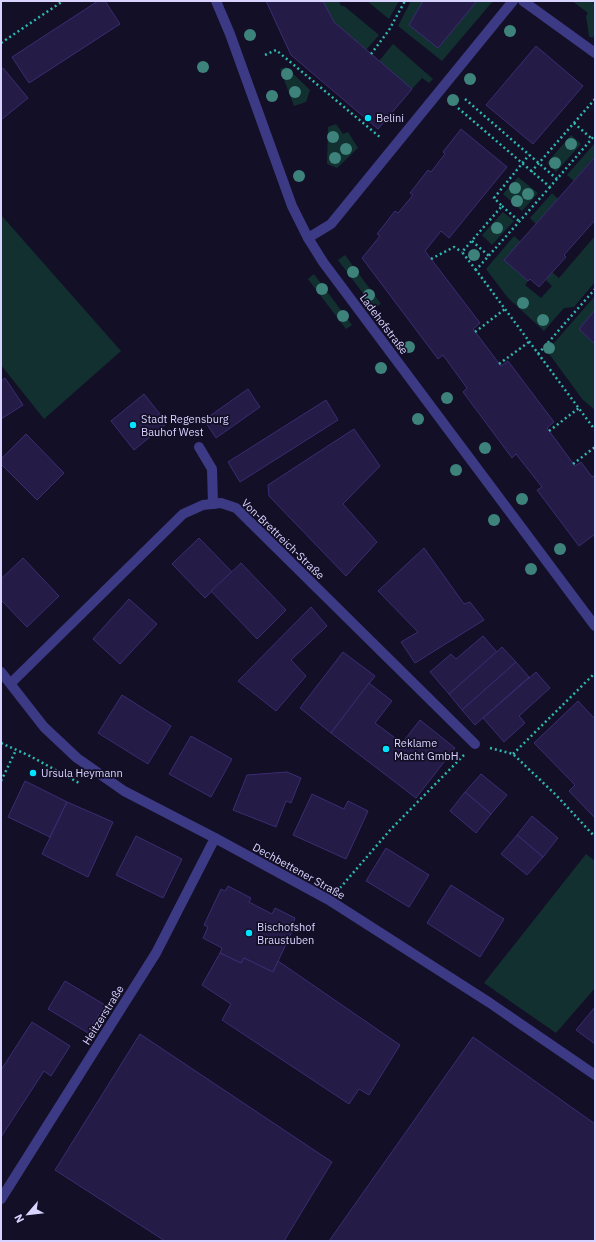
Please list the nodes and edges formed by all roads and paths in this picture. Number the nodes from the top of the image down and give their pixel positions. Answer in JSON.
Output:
{"nodes":[{"id":1,"x":63,"y":1,"type":"edge"},
{"id":2,"x":216,"y":1,"type":"edge"},
{"id":3,"x":405,"y":1,"type":"edge"},
{"id":4,"x":513,"y":1,"type":"edge"},
{"id":5,"x":524,"y":1,"type":"edge"},
{"id":6,"x":1,"y":43,"type":"edge"},
{"id":7,"x":595,"y":53,"type":"edge"},
{"id":8,"x":371,"y":54,"type":"dead end"},
{"id":9,"x":265,"y":55,"type":"dead end"},
{"id":10,"x":465,"y":99,"type":"dead end"},
{"id":11,"x":595,"y":99,"type":"edge"},
{"id":12,"x":591,"y":104,"type":"junction"},
{"id":13,"x":595,"y":107,"type":"edge"},
{"id":14,"x":458,"y":108,"type":"dead end"},
{"id":15,"x":574,"y":123,"type":"junction"},
{"id":16,"x":595,"y":135,"type":"edge"},
{"id":17,"x":592,"y":139,"type":"junction"},
{"id":18,"x":386,"y":142,"type":"dead end"},
{"id":19,"x":529,"y":155,"type":"junction"},
{"id":20,"x":539,"y":163,"type":"junction"},
{"id":21,"x":522,"y":164,"type":"junction"},
{"id":22,"x":532,"y":172,"type":"junction"},
{"id":23,"x":557,"y":179,"type":"junction"},
{"id":24,"x":550,"y":187,"type":"junction"},
{"id":25,"x":502,"y":206,"type":"junction"},
{"id":26,"x":520,"y":222,"type":"junction"},
{"id":27,"x":308,"y":238,"type":"junction"},
{"id":28,"x":472,"y":241,"type":"junction"},
{"id":29,"x":462,"y":252,"type":"junction"},
{"id":30,"x":489,"y":256,"type":"junction"},
{"id":31,"x":431,"y":259,"type":"dead end"},
{"id":32,"x":476,"y":270,"type":"junction"},
{"id":33,"x":595,"y":289,"type":"edge"},
{"id":34,"x":504,"y":309,"type":"junction"},
{"id":35,"x":475,"y":332,"type":"dead end"},
{"id":36,"x":529,"y":342,"type":"junction"},
{"id":37,"x":538,"y":354,"type":"junction"},
{"id":38,"x":499,"y":364,"type":"dead end"},
{"id":39,"x":579,"y":408,"type":"junction"},
{"id":40,"x":595,"y":430,"type":"edge"},
{"id":41,"x":549,"y":431,"type":"dead end"},
{"id":42,"x":199,"y":447,"type":"dead end"},
{"id":43,"x":595,"y":447,"type":"edge"},
{"id":44,"x":573,"y":464,"type":"dead end"},
{"id":45,"x":213,"y":504,"type":"junction"},
{"id":46,"x":595,"y":626,"type":"edge"},
{"id":47,"x":1,"y":672,"type":"edge"},
{"id":48,"x":595,"y":673,"type":"edge"},
{"id":49,"x":6,"y":684,"type":"edge"},
{"id":50,"x":1,"y":743,"type":"edge"},
{"id":51,"x":475,"y":744,"type":"junction"},
{"id":52,"x":16,"y":750,"type":"junction"},
{"id":53,"x":513,"y":754,"type":"junction"},
{"id":54,"x":1,"y":781,"type":"edge"},
{"id":55,"x":83,"y":785,"type":"dead end"},
{"id":56,"x":595,"y":837,"type":"edge"},
{"id":57,"x":215,"y":838,"type":"junction"},
{"id":58,"x":329,"y":900,"type":"junction"},
{"id":59,"x":595,"y":1075,"type":"edge"},
{"id":60,"x":1,"y":1199,"type":"edge"}],
"edges":[{"from":1,"to":6,"type":"path"},
{"from":2,"to":27,"type":"street","name":"Ladehofstraße"},
{"from":3,"to":8,"type":"path"},
{"from":4,"to":27,"type":"street"},
{"from":5,"to":7,"type":"street"},
{"from":9,"to":18,"type":"path"},
{"from":10,"to":19,"type":"path"},
{"from":11,"to":12,"type":"path"},
{"from":12,"to":13,"type":"path"},
{"from":12,"to":15,"type":"path"},
{"from":14,"to":21,"type":"path"},
{"from":15,"to":17,"type":"path"},
{"from":15,"to":20,"type":"path"},
{"from":16,"to":17,"type":"path"},
{"from":17,"to":23,"type":"path"},
{"from":19,"to":20,"type":"path"},
{"from":19,"to":21,"type":"path"},
{"from":20,"to":22,"type":"path"},
{"from":20,"to":23,"type":"path"},
{"from":21,"to":22,"type":"path"},
{"from":21,"to":25,"type":"path"},
{"from":22,"to":24,"type":"path"},
{"from":23,"to":24,"type":"path"},
{"from":24,"to":26,"type":"path"},
{"from":25,"to":26,"type":"path"},
{"from":25,"to":28,"type":"path"},
{"from":26,"to":30,"type":"path"},
{"from":27,"to":46,"type":"street","name":"Ladehofstraße"},
{"from":28,"to":29,"type":"path"},
{"from":28,"to":30,"type":"path"},
{"from":29,"to":31,"type":"path"},
{"from":29,"to":32,"type":"path"},
{"from":30,"to":32,"type":"path"},
{"from":32,"to":34,"type":"path"},
{"from":33,"to":37,"type":"path"},
{"from":34,"to":35,"type":"path"},
{"from":34,"to":36,"type":"path"},
{"from":36,"to":37,"type":"path"},
{"from":36,"to":38,"type":"path"},
{"from":37,"to":39,"type":"path"},
{"from":39,"to":40,"type":"path"},
{"from":39,"to":41,"type":"path"},
{"from":42,"to":45,"type":"street"},
{"from":43,"to":44,"type":"path"},
{"from":45,"to":49,"type":"street","name":"Von-Brettreich-Straße"},
{"from":45,"to":51,"type":"street","name":"Von-Brettreich-Straße"},
{"from":47,"to":49,"type":"street","name":"Dechbettener Straße"},
{"from":48,"to":53,"type":"path"},
{"from":49,"to":57,"type":"street","name":"Dechbettener Straße"},
{"from":50,"to":52,"type":"path"},
{"from":51,"to":53,"type":"path"},
{"from":51,"to":58,"type":"path"},
{"from":52,"to":54,"type":"path"},
{"from":52,"to":55,"type":"path"},
{"from":53,"to":56,"type":"path"},
{"from":57,"to":58,"type":"street","name":"Dechbettener Straße"},
{"from":57,"to":60,"type":"street","name":"Heitzerstraße"},
{"from":58,"to":59,"type":"street","name":"Dechbettener Straße"}]}
